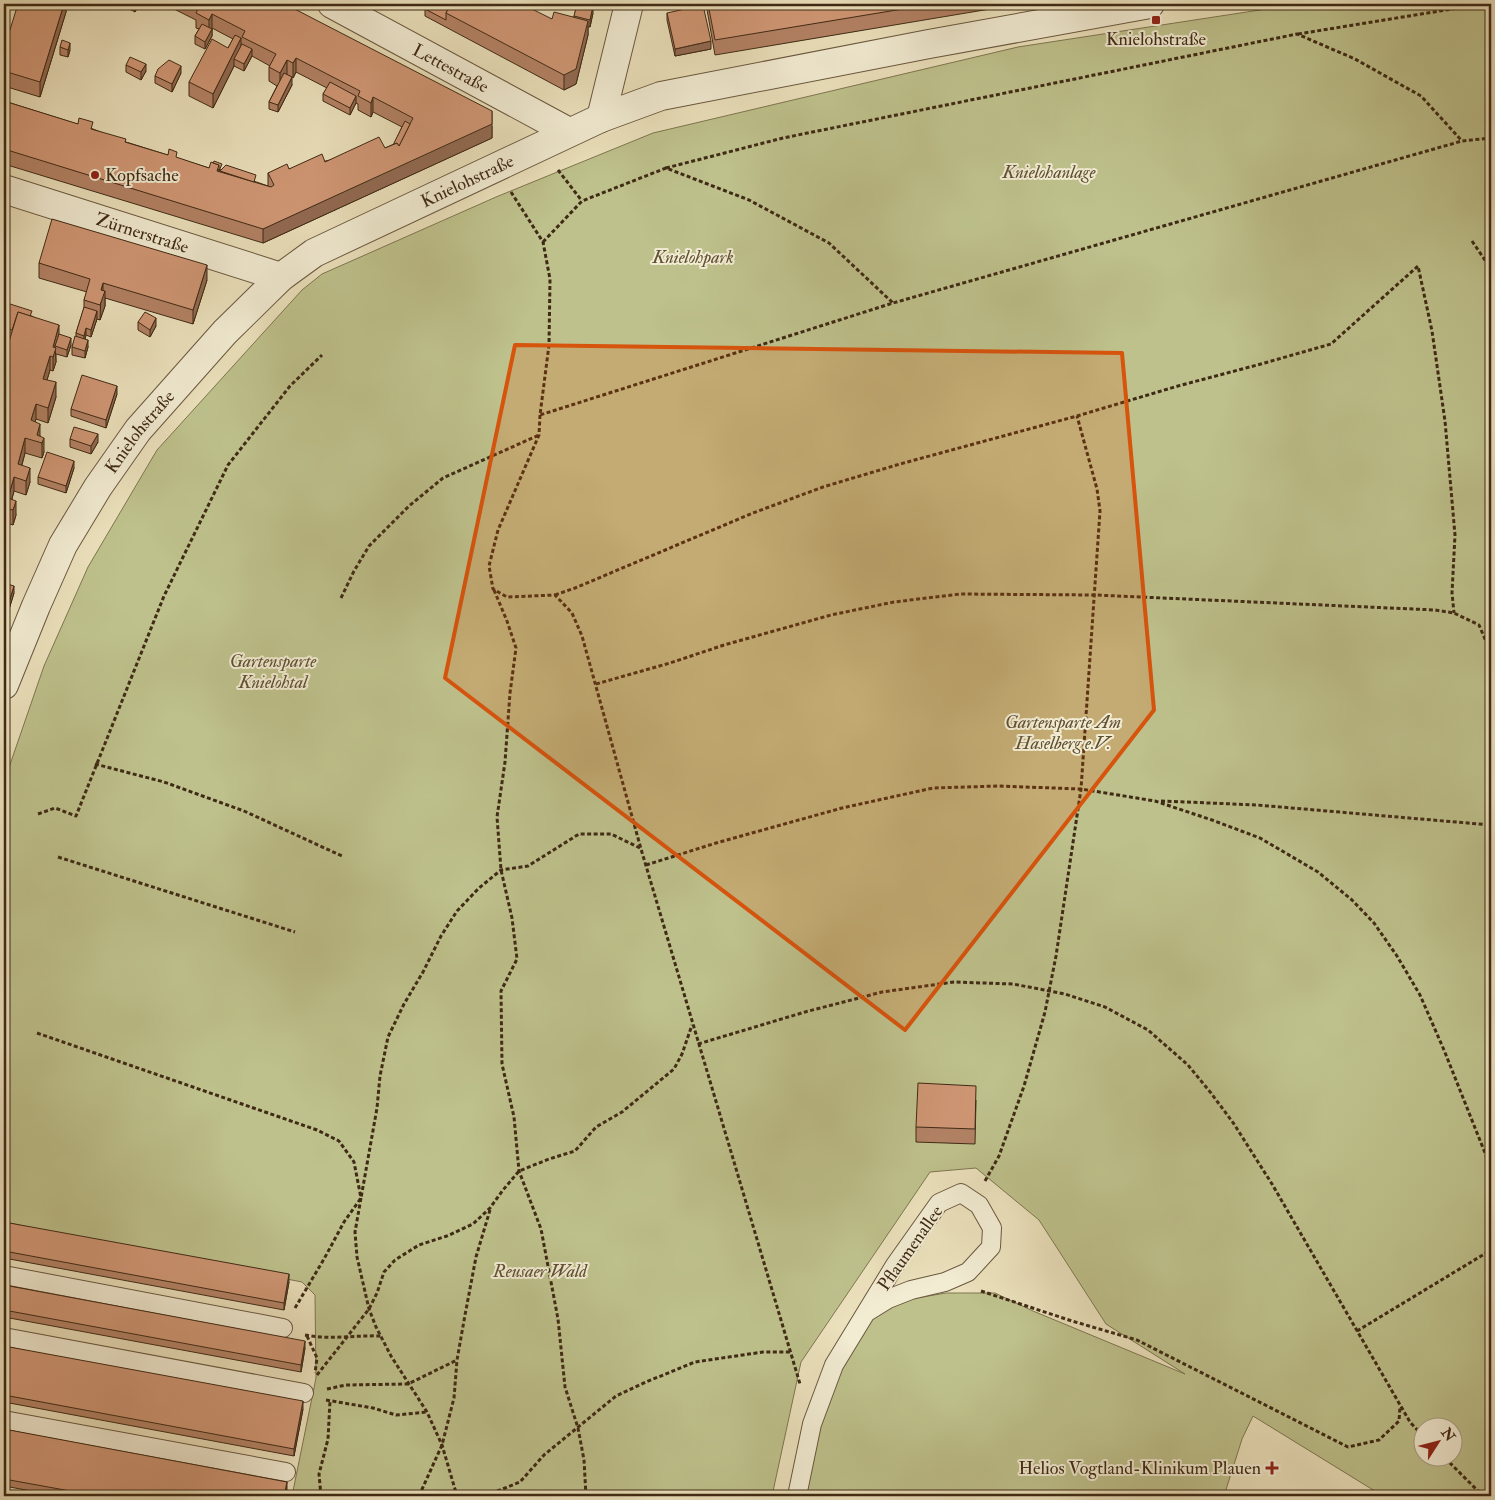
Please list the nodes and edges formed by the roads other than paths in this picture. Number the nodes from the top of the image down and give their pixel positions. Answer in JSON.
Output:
{"nodes":[{"id":1,"x":332,"y":4,"type":"edge"},
{"id":2,"x":629,"y":4,"type":"edge"},
{"id":3,"x":1150,"y":4,"type":"edge"},
{"id":4,"x":601,"y":118,"type":"junction"},
{"id":5,"x":569,"y":132,"type":"junction"},
{"id":6,"x":4,"y":189,"type":"edge"},
{"id":7,"x":281,"y":276,"type":"junction"},
{"id":8,"x":4,"y":685,"type":"edge"},
{"id":9,"x":4,"y":1275,"type":"edge"},
{"id":10,"x":867,"y":1312,"type":"junction"},
{"id":11,"x":283,"y":1328,"type":"road end"},
{"id":12,"x":4,"y":1337,"type":"edge"},
{"id":13,"x":304,"y":1393,"type":"road end"},
{"id":14,"x":4,"y":1420,"type":"edge"},
{"id":15,"x":286,"y":1472,"type":"dead end"},
{"id":16,"x":797,"y":1496,"type":"edge"}],
"edges":[{"from":1,"to":5,"type":"street","name":"Lettestraße"},
{"from":2,"to":4,"type":"street"},
{"from":3,"to":4,"type":"street","name":"Knielohstraße"},
{"from":4,"to":5,"type":"street","name":"Knielohstraße"},
{"from":5,"to":7,"type":"street","name":"Knielohstraße"},
{"from":6,"to":7,"type":"street","name":"Zürnerstraße"},
{"from":7,"to":8,"type":"street","name":"Knielohstraße"},
{"from":9,"to":11,"type":"lane"},
{"from":10,"to":10,"type":"lane","name":"Pflaumenallee"},
{"from":10,"to":16,"type":"lane","name":"Pflaumenallee"},
{"from":12,"to":13,"type":"lane"},
{"from":14,"to":15,"type":"lane"}]}
